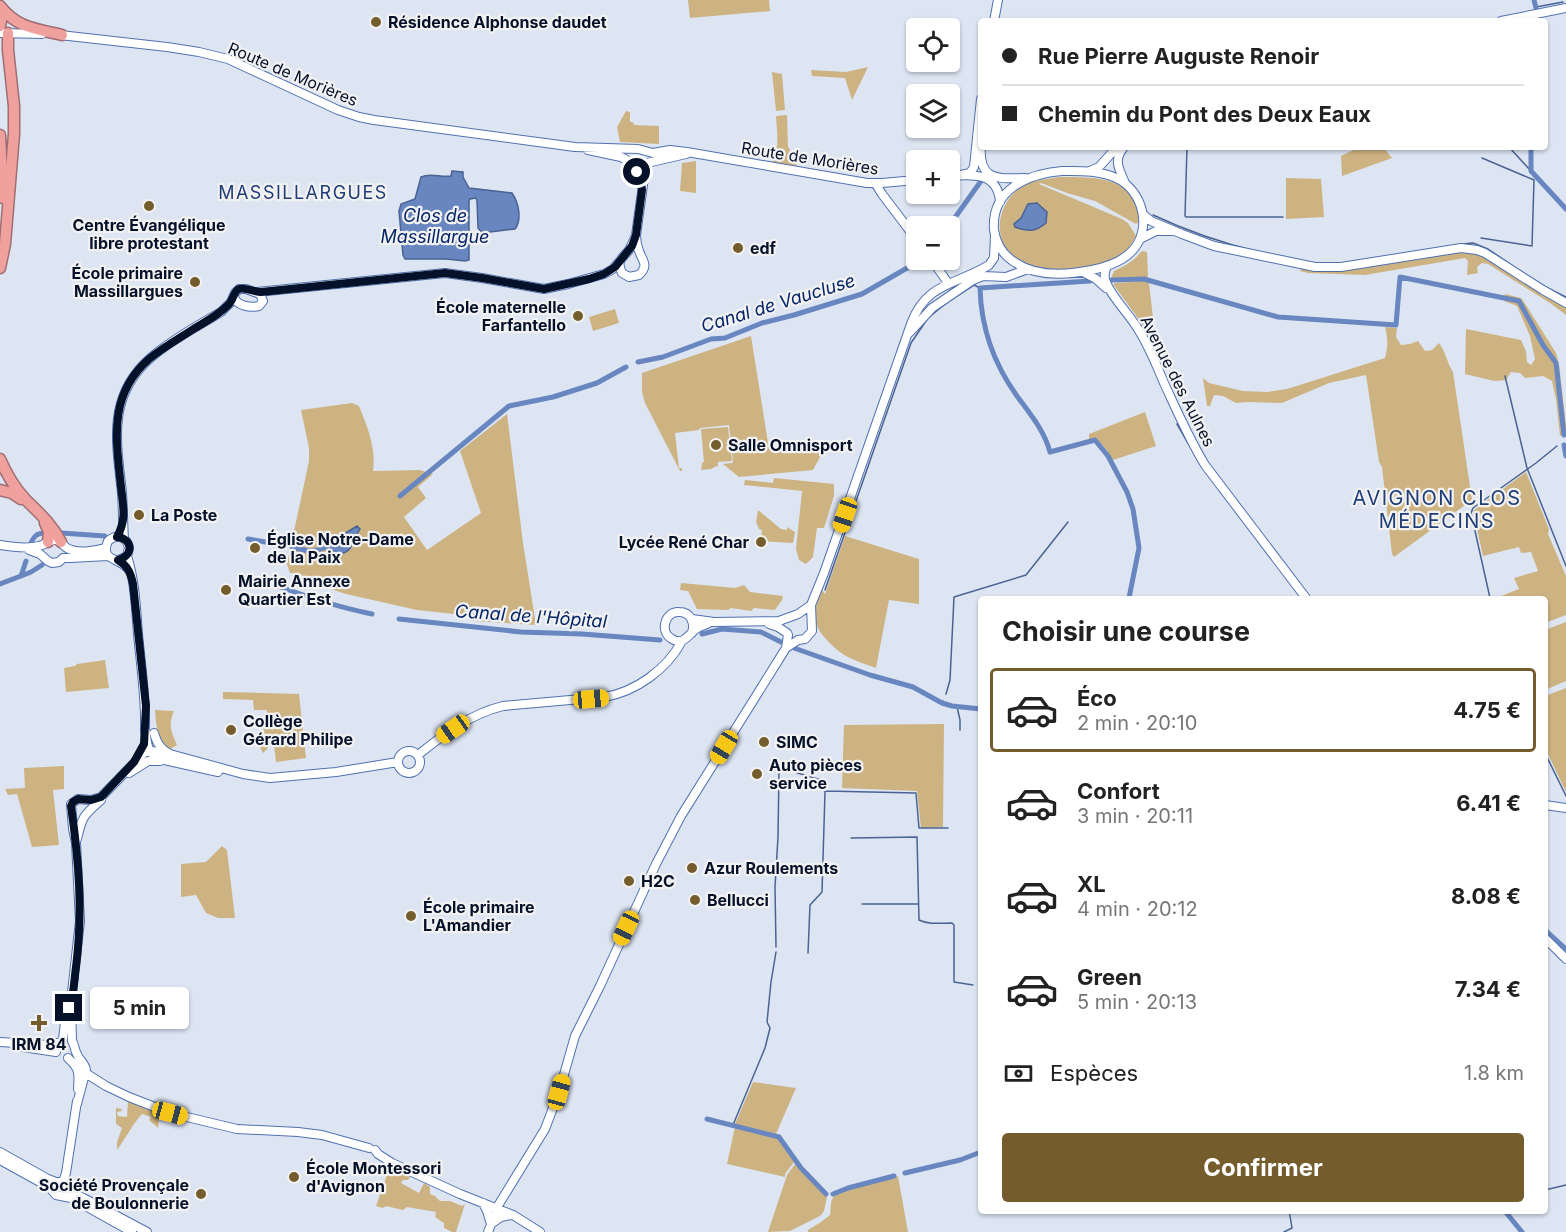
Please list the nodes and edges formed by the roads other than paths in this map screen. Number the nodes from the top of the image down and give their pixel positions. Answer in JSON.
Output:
{"nodes":[{"id":1,"x":998,"y":0,"type":"edge"},
{"id":2,"x":0,"y":6,"type":"edge"},
{"id":3,"x":1566,"y":8,"type":"edge"},
{"id":4,"x":0,"y":12,"type":"edge"},
{"id":5,"x":995,"y":18,"type":"edge"},
{"id":6,"x":1516,"y":18,"type":"edge"},
{"id":7,"x":3,"y":31,"type":"edge"},
{"id":8,"x":62,"y":35,"type":"junction"},
{"id":9,"x":978,"y":131,"type":"edge"},
{"id":10,"x":0,"y":135,"type":"edge"},
{"id":11,"x":575,"y":147,"type":"junction"},
{"id":12,"x":636,"y":149,"type":"junction"},
{"id":13,"x":981,"y":150,"type":"edge"},
{"id":14,"x":1114,"y":150,"type":"edge"},
{"id":15,"x":1121,"y":150,"type":"edge"},
{"id":16,"x":645,"y":152,"type":"junction"},
{"id":17,"x":699,"y":154,"type":"junction"},
{"id":18,"x":975,"y":163,"type":"junction"},
{"id":19,"x":631,"y":164,"type":"junction"},
{"id":20,"x":646,"y":164,"type":"junction"},
{"id":21,"x":1089,"y":172,"type":"junction"},
{"id":22,"x":961,"y":175,"type":"joint"},
{"id":23,"x":984,"y":177,"type":"junction"},
{"id":24,"x":1027,"y":178,"type":"junction"},
{"id":25,"x":906,"y":181,"type":"edge"},
{"id":26,"x":877,"y":183,"type":"junction"},
{"id":27,"x":1126,"y":184,"type":"junction"},
{"id":28,"x":642,"y":190,"type":"junction"},
{"id":29,"x":1000,"y":202,"type":"junction"},
{"id":30,"x":1144,"y":215,"type":"junction"},
{"id":31,"x":906,"y":226,"type":"edge"},
{"id":32,"x":1177,"y":232,"type":"junction"},
{"id":33,"x":995,"y":234,"type":"junction"},
{"id":34,"x":636,"y":235,"type":"junction"},
{"id":35,"x":1140,"y":239,"type":"junction"},
{"id":36,"x":626,"y":253,"type":"junction"},
{"id":37,"x":641,"y":255,"type":"junction"},
{"id":38,"x":619,"y":262,"type":"junction"},
{"id":39,"x":1107,"y":266,"type":"junction"},
{"id":40,"x":0,"y":267,"type":"edge"},
{"id":41,"x":1028,"y":269,"type":"junction"},
{"id":42,"x":939,"y":270,"type":"edge"},
{"id":43,"x":1083,"y":272,"type":"junction"},
{"id":44,"x":604,"y":274,"type":"junction"},
{"id":45,"x":625,"y":275,"type":"junction"},
{"id":46,"x":948,"y":283,"type":"junction"},
{"id":47,"x":275,"y":291,"type":"junction"},
{"id":48,"x":1111,"y":291,"type":"junction"},
{"id":49,"x":256,"y":292,"type":"junction"},
{"id":50,"x":234,"y":297,"type":"junction"},
{"id":51,"x":263,"y":301,"type":"junction"},
{"id":52,"x":1566,"y":303,"type":"edge"},
{"id":53,"x":242,"y":305,"type":"junction"},
{"id":54,"x":220,"y":312,"type":"junction"},
{"id":55,"x":924,"y":314,"type":"junction"},
{"id":56,"x":908,"y":335,"type":"junction"},
{"id":57,"x":0,"y":459,"type":"edge"},
{"id":58,"x":0,"y":490,"type":"edge"},
{"id":59,"x":121,"y":538,"type":"junction"},
{"id":60,"x":61,"y":542,"type":"junction"},
{"id":61,"x":47,"y":543,"type":"junction"},
{"id":62,"x":0,"y":545,"type":"edge"},
{"id":63,"x":22,"y":548,"type":"junction"},
{"id":64,"x":107,"y":552,"type":"junction"},
{"id":65,"x":127,"y":556,"type":"junction"},
{"id":66,"x":45,"y":558,"type":"junction"},
{"id":67,"x":63,"y":558,"type":"junction"},
{"id":68,"x":118,"y":560,"type":"junction"},
{"id":69,"x":131,"y":574,"type":"junction"},
{"id":70,"x":1304,"y":596,"type":"edge"},
{"id":71,"x":811,"y":605,"type":"junction"},
{"id":72,"x":798,"y":614,"type":"junction"},
{"id":73,"x":789,"y":617,"type":"junction"},
{"id":74,"x":692,"y":619,"type":"junction"},
{"id":75,"x":737,"y":621,"type":"junction"},
{"id":76,"x":714,"y":622,"type":"junction"},
{"id":77,"x":812,"y":623,"type":"junction"},
{"id":78,"x":692,"y":633,"type":"junction"},
{"id":79,"x":788,"y":634,"type":"junction"},
{"id":80,"x":669,"y":637,"type":"junction"},
{"id":81,"x":798,"y":640,"type":"junction"},
{"id":82,"x":682,"y":641,"type":"junction"},
{"id":83,"x":786,"y":648,"type":"junction"},
{"id":84,"x":668,"y":660,"type":"junction"},
{"id":85,"x":146,"y":706,"type":"junction"},
{"id":86,"x":145,"y":727,"type":"junction"},
{"id":87,"x":154,"y":733,"type":"junction"},
{"id":88,"x":150,"y":752,"type":"junction"},
{"id":89,"x":418,"y":755,"type":"junction"},
{"id":90,"x":179,"y":760,"type":"junction"},
{"id":91,"x":134,"y":762,"type":"junction"},
{"id":92,"x":398,"y":762,"type":"junction"},
{"id":93,"x":129,"y":773,"type":"junction"},
{"id":94,"x":84,"y":800,"type":"junction"},
{"id":95,"x":1548,"y":805,"type":"edge"},
{"id":96,"x":1566,"y":808,"type":"edge"},
{"id":97,"x":71,"y":810,"type":"junction"},
{"id":98,"x":86,"y":813,"type":"junction"},
{"id":99,"x":76,"y":843,"type":"junction"},
{"id":100,"x":1548,"y":941,"type":"edge"},
{"id":101,"x":1566,"y":959,"type":"edge"},
{"id":102,"x":64,"y":1041,"type":"junction"},
{"id":103,"x":0,"y":1042,"type":"edge"},
{"id":104,"x":75,"y":1051,"type":"junction"},
{"id":105,"x":56,"y":1052,"type":"junction"},
{"id":106,"x":68,"y":1058,"type":"junction"},
{"id":107,"x":76,"y":1067,"type":"junction"},
{"id":108,"x":86,"y":1073,"type":"junction"},
{"id":109,"x":77,"y":1104,"type":"junction"},
{"id":110,"x":0,"y":1152,"type":"edge"},
{"id":111,"x":0,"y":1160,"type":"edge"},
{"id":112,"x":63,"y":1187,"type":"junction"},
{"id":113,"x":52,"y":1190,"type":"junction"},
{"id":114,"x":483,"y":1203,"type":"junction"},
{"id":115,"x":496,"y":1208,"type":"junction"},
{"id":116,"x":513,"y":1215,"type":"junction"},
{"id":117,"x":490,"y":1228,"type":"edge"},
{"id":118,"x":132,"y":1232,"type":"edge"},
{"id":119,"x":147,"y":1232,"type":"edge"},
{"id":120,"x":540,"y":1232,"type":"edge"}],
"edges":[{"from":1,"to":5,"type":"main road"},
{"from":2,"to":8,"type":"highway"},
{"from":3,"to":6,"type":"main road"},
{"from":4,"to":7,"type":"highway"},
{"from":7,"to":8,"type":"main road","name":"Route de Morières"},
{"from":7,"to":40,"type":"highway"},
{"from":8,"to":11,"type":"main road","name":"Route de Morières"},
{"from":9,"to":18,"type":"main road"},
{"from":10,"to":40,"type":"highway"},
{"from":11,"to":12,"type":"main road","name":"Route de Morières"},
{"from":11,"to":19,"type":"main road","name":"Route de Morières"},
{"from":12,"to":16,"type":"main road"},
{"from":12,"to":19,"type":"main road"},
{"from":13,"to":24,"type":"main road"},
{"from":14,"to":21,"type":"main road"},
{"from":15,"to":27,"type":"main road"},
{"from":16,"to":17,"type":"main road","name":"Route de Morières"},
{"from":16,"to":20,"type":"main road"},
{"from":17,"to":20,"type":"main road","name":"Route de Morières"},
{"from":17,"to":26,"type":"main road","name":"Route de Morières"},
{"from":18,"to":22,"type":"main road"},
{"from":18,"to":23,"type":"main road"},
{"from":19,"to":20,"type":"main road"},
{"from":19,"to":28,"type":"main road"},
{"from":20,"to":28,"type":"main road"},
{"from":21,"to":24,"type":"main road"},
{"from":21,"to":27,"type":"main road"},
{"from":22,"to":23,"type":"main road"},
{"from":23,"to":29,"type":"main road"},
{"from":24,"to":29,"type":"main road"},
{"from":25,"to":26,"type":"main road","name":"Route de Morières"},
{"from":26,"to":31,"type":"main road"},
{"from":27,"to":30,"type":"main road"},
{"from":28,"to":34,"type":"main road"},
{"from":29,"to":33,"type":"main road"},
{"from":30,"to":32,"type":"main road"},
{"from":30,"to":35,"type":"main road"},
{"from":32,"to":35,"type":"main road"},
{"from":32,"to":52,"type":"main road"},
{"from":33,"to":41,"type":"main road"},
{"from":33,"to":46,"type":"main road"},
{"from":34,"to":36,"type":"main road"},
{"from":34,"to":37,"type":"main road"},
{"from":35,"to":39,"type":"main road"},
{"from":36,"to":37,"type":"main road"},
{"from":36,"to":38,"type":"main road"},
{"from":37,"to":45,"type":"main road"},
{"from":38,"to":44,"type":"main road"},
{"from":38,"to":45,"type":"main road"},
{"from":39,"to":43,"type":"main road"},
{"from":39,"to":48,"type":"main road","name":"Avenue des Aulnes"},
{"from":41,"to":43,"type":"main road"},
{"from":41,"to":55,"type":"main road"},
{"from":42,"to":46,"type":"main road"},
{"from":43,"to":48,"type":"main road","name":"Avenue des Aulnes"},
{"from":44,"to":45,"type":"main road"},
{"from":44,"to":47,"type":"main road"},
{"from":46,"to":55,"type":"main road"},
{"from":46,"to":56,"type":"main road"},
{"from":47,"to":49,"type":"main road"},
{"from":47,"to":51,"type":"main road"},
{"from":48,"to":70,"type":"main road","name":"Avenue des Aulnes"},
{"from":49,"to":50,"type":"main road"},
{"from":49,"to":51,"type":"main road"},
{"from":50,"to":53,"type":"main road"},
{"from":50,"to":54,"type":"main road"},
{"from":51,"to":53,"type":"main road"},
{"from":53,"to":54,"type":"main road"},
{"from":54,"to":59,"type":"main road"},
{"from":55,"to":56,"type":"main road"},
{"from":56,"to":71,"type":"main road"},
{"from":57,"to":60,"type":"highway"},
{"from":58,"to":61,"type":"highway"},
{"from":59,"to":64,"type":"main road"},
{"from":59,"to":65,"type":"main road"},
{"from":60,"to":61,"type":"main road"},
{"from":60,"to":64,"type":"main road"},
{"from":60,"to":67,"type":"main road"},
{"from":61,"to":63,"type":"main road"},
{"from":61,"to":66,"type":"main road"},
{"from":62,"to":63,"type":"main road"},
{"from":63,"to":66,"type":"main road"},
{"from":64,"to":67,"type":"main road"},
{"from":64,"to":68,"type":"main road"},
{"from":65,"to":68,"type":"main road"},
{"from":65,"to":69,"type":"main road"},
{"from":66,"to":67,"type":"main road"},
{"from":68,"to":69,"type":"main road"},
{"from":69,"to":85,"type":"main road"},
{"from":71,"to":72,"type":"main road"},
{"from":71,"to":77,"type":"main road"},
{"from":72,"to":73,"type":"main road"},
{"from":72,"to":77,"type":"main road"},
{"from":73,"to":75,"type":"main road"},
{"from":73,"to":79,"type":"main road"},
{"from":74,"to":76,"type":"main road"},
{"from":74,"to":78,"type":"main road"},
{"from":74,"to":80,"type":"main road"},
{"from":75,"to":76,"type":"main road"},
{"from":75,"to":79,"type":"main road"},
{"from":76,"to":78,"type":"main road"},
{"from":77,"to":81,"type":"main road"},
{"from":78,"to":82,"type":"main road"},
{"from":79,"to":81,"type":"main road"},
{"from":79,"to":83,"type":"main road"},
{"from":80,"to":82,"type":"main road"},
{"from":80,"to":84,"type":"main road"},
{"from":81,"to":83,"type":"main road"},
{"from":82,"to":84,"type":"main road"},
{"from":83,"to":115,"type":"main road"},
{"from":84,"to":89,"type":"main road"},
{"from":85,"to":86,"type":"main road"},
{"from":85,"to":87,"type":"main road"},
{"from":86,"to":88,"type":"main road"},
{"from":86,"to":91,"type":"main road"},
{"from":87,"to":88,"type":"main road"},
{"from":87,"to":90,"type":"main road"},
{"from":88,"to":90,"type":"main road"},
{"from":88,"to":91,"type":"main road"},
{"from":88,"to":93,"type":"main road"},
{"from":89,"to":92,"type":"main road"},
{"from":89,"to":92,"type":"main road"},
{"from":90,"to":92,"type":"main road"},
{"from":90,"to":93,"type":"main road"},
{"from":91,"to":94,"type":"main road"},
{"from":93,"to":98,"type":"main road"},
{"from":94,"to":97,"type":"main road"},
{"from":94,"to":98,"type":"main road"},
{"from":95,"to":96,"type":"main road"},
{"from":97,"to":98,"type":"main road"},
{"from":97,"to":99,"type":"main road"},
{"from":98,"to":99,"type":"main road"},
{"from":99,"to":102,"type":"main road"},
{"from":100,"to":101,"type":"main road"},
{"from":102,"to":103,"type":"main road"},
{"from":102,"to":104,"type":"main road"},
{"from":102,"to":105,"type":"main road"},
{"from":103,"to":105,"type":"main road"},
{"from":104,"to":106,"type":"main road"},
{"from":104,"to":108,"type":"main road"},
{"from":105,"to":106,"type":"main road"},
{"from":106,"to":107,"type":"main road"},
{"from":107,"to":108,"type":"main road"},
{"from":107,"to":109,"type":"main road"},
{"from":108,"to":109,"type":"main road"},
{"from":108,"to":114,"type":"main road"},
{"from":109,"to":112,"type":"main road"},
{"from":110,"to":112,"type":"main road"},
{"from":111,"to":113,"type":"main road"},
{"from":112,"to":113,"type":"main road"},
{"from":112,"to":113,"type":"main road"},
{"from":112,"to":118,"type":"main road"},
{"from":112,"to":119,"type":"main road"},
{"from":114,"to":115,"type":"main road"},
{"from":114,"to":117,"type":"main road"},
{"from":115,"to":116,"type":"main road"},
{"from":115,"to":117,"type":"main road"},
{"from":116,"to":117,"type":"main road"},
{"from":116,"to":120,"type":"main road"}]}
